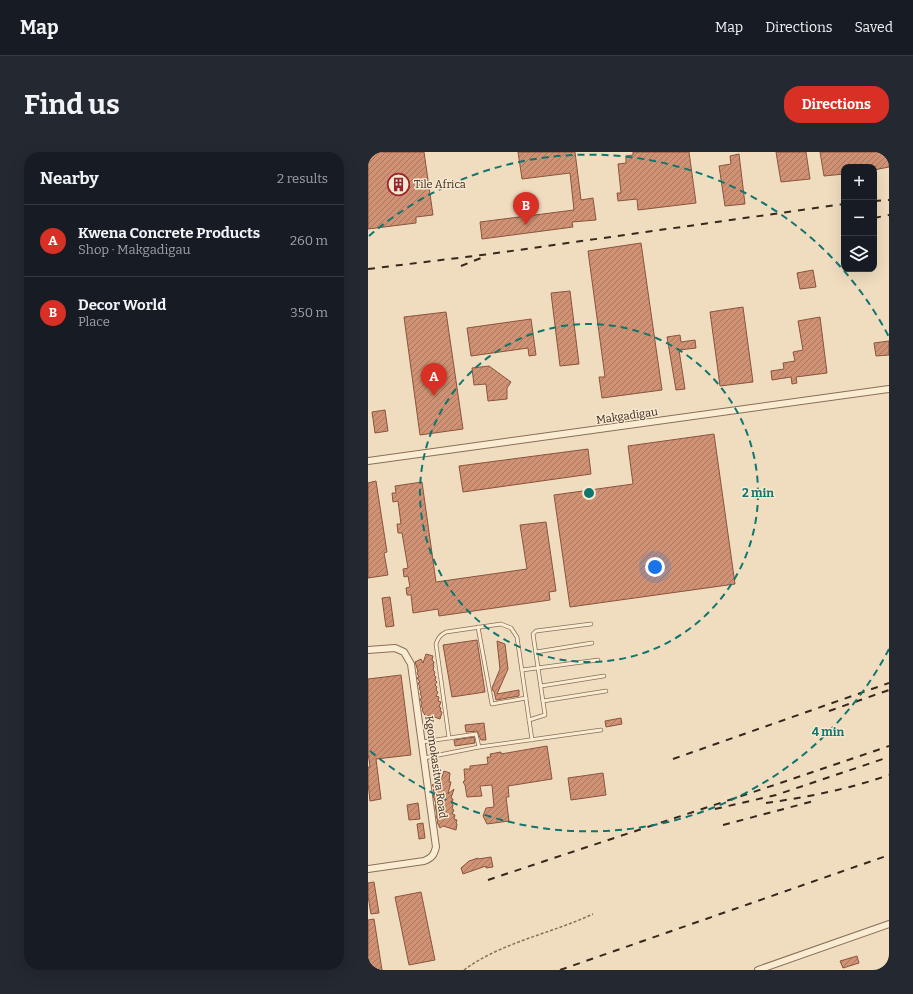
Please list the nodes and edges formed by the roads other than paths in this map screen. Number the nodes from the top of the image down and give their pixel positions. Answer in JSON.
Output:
{"nodes":[{"id":1,"x":889,"y":389,"type":"edge"},
{"id":2,"x":368,"y":461,"type":"edge"},
{"id":3,"x":591,"y":624,"type":"dead end"},
{"id":4,"x":478,"y":627,"type":"junction"},
{"id":5,"x":592,"y":643,"type":"dead end"},
{"id":6,"x":368,"y":650,"type":"edge"},
{"id":7,"x":536,"y":652,"type":"junction"},
{"id":8,"x":598,"y":660,"type":"dead end"},
{"id":9,"x":538,"y":668,"type":"junction"},
{"id":10,"x":522,"y":670,"type":"junction"},
{"id":11,"x":604,"y":676,"type":"dead end"},
{"id":12,"x":541,"y":686,"type":"junction"},
{"id":13,"x":606,"y":691,"type":"dead end"},
{"id":14,"x":526,"y":698,"type":"junction"},
{"id":15,"x":543,"y":702,"type":"junction"},
{"id":16,"x":529,"y":720,"type":"junction"},
{"id":17,"x":601,"y":730,"type":"dead end"},
{"id":18,"x":449,"y":738,"type":"junction"},
{"id":19,"x":532,"y":740,"type":"junction"},
{"id":20,"x":422,"y":742,"type":"junction"},
{"id":21,"x":479,"y":747,"type":"junction"},
{"id":22,"x":424,"y":758,"type":"junction"},
{"id":23,"x":368,"y":869,"type":"edge"},
{"id":24,"x":889,"y":924,"type":"edge"},
{"id":25,"x":758,"y":970,"type":"edge"}],
"edges":[{"from":1,"to":2,"type":"street","name":"Makgadigau"},
{"from":3,"to":7,"type":"lane"},
{"from":4,"to":10,"type":"lane"},
{"from":4,"to":14,"type":"lane"},
{"from":4,"to":18,"type":"lane"},
{"from":5,"to":7,"type":"lane"},
{"from":6,"to":20,"type":"street","name":"Kgomokasitwa Road"},
{"from":7,"to":9,"type":"lane"},
{"from":8,"to":9,"type":"lane"},
{"from":9,"to":10,"type":"lane"},
{"from":9,"to":12,"type":"lane"},
{"from":10,"to":14,"type":"lane"},
{"from":11,"to":12,"type":"lane"},
{"from":12,"to":15,"type":"lane"},
{"from":13,"to":15,"type":"lane"},
{"from":14,"to":16,"type":"lane"},
{"from":15,"to":16,"type":"lane"},
{"from":16,"to":19,"type":"lane"},
{"from":17,"to":19,"type":"lane"},
{"from":18,"to":20,"type":"lane"},
{"from":18,"to":21,"type":"lane"},
{"from":19,"to":21,"type":"lane"},
{"from":20,"to":22,"type":"street","name":"Kgomokasitwa Road"},
{"from":21,"to":22,"type":"lane"},
{"from":22,"to":23,"type":"street","name":"Kgomokasitwa Road"},
{"from":24,"to":25,"type":"street"}]}
